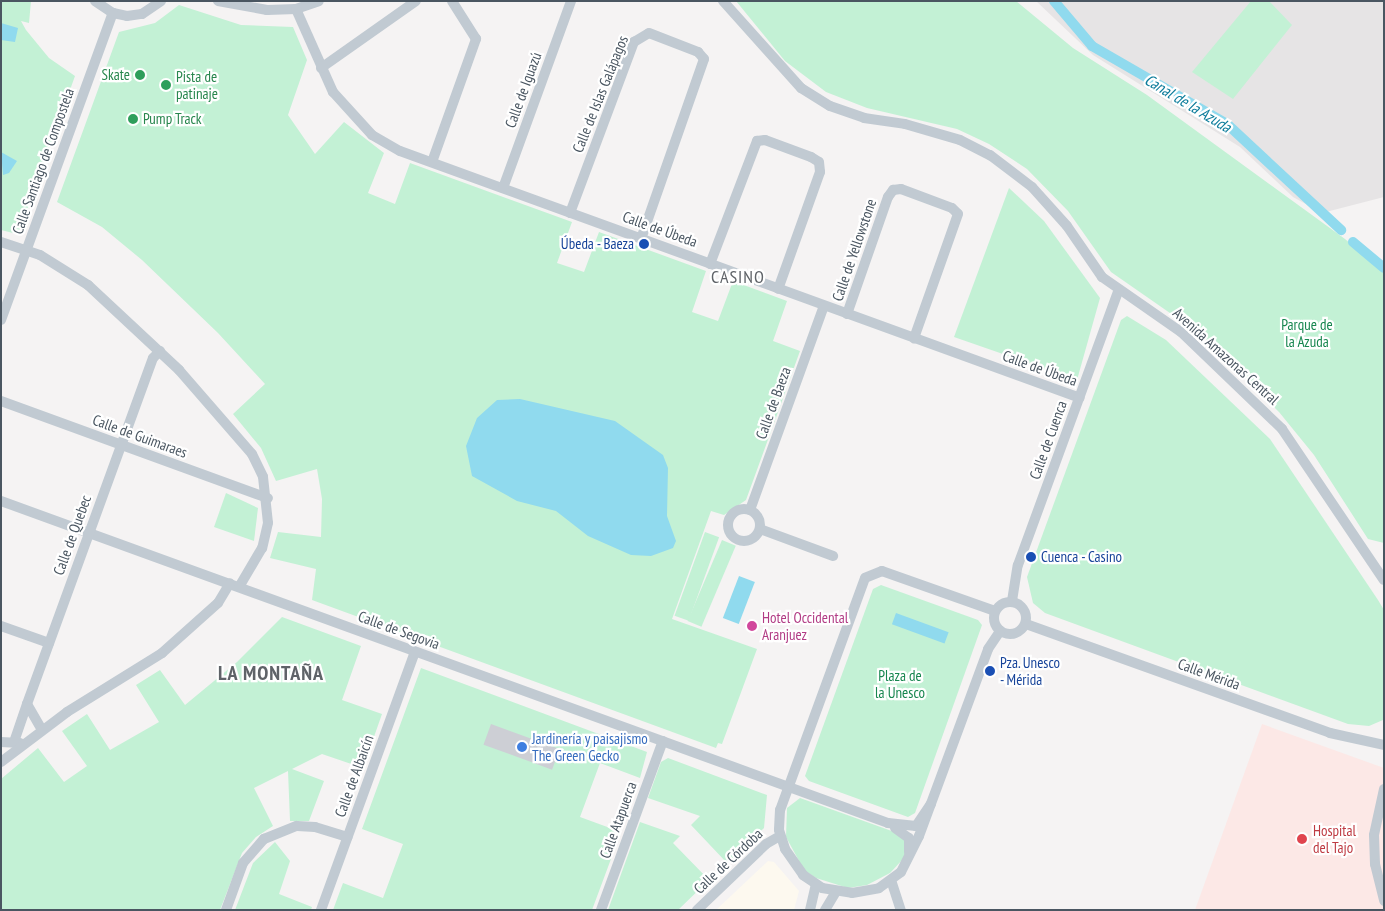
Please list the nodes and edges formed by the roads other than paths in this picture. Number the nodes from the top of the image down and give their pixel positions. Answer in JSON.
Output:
{"nodes":[{"id":1,"x":95,"y":1,"type":"edge"},
{"id":2,"x":161,"y":1,"type":"edge"},
{"id":3,"x":218,"y":1,"type":"edge"},
{"id":4,"x":318,"y":1,"type":"edge"},
{"id":5,"x":416,"y":1,"type":"edge"},
{"id":6,"x":452,"y":1,"type":"edge"},
{"id":7,"x":571,"y":1,"type":"edge"},
{"id":8,"x":723,"y":1,"type":"edge"},
{"id":9,"x":296,"y":9,"type":"junction"},
{"id":10,"x":113,"y":13,"type":"junction"},
{"id":11,"x":321,"y":68,"type":"junction"},
{"id":12,"x":432,"y":162,"type":"junction"},
{"id":13,"x":503,"y":188,"type":"junction"},
{"id":14,"x":570,"y":213,"type":"junction"},
{"id":15,"x":641,"y":239,"type":"junction"},
{"id":16,"x":1,"y":242,"type":"edge"},
{"id":17,"x":27,"y":249,"type":"junction"},
{"id":18,"x":710,"y":264,"type":"junction"},
{"id":19,"x":778,"y":289,"type":"junction"},
{"id":20,"x":1118,"y":291,"type":"junction"},
{"id":21,"x":824,"y":306,"type":"junction"},
{"id":22,"x":847,"y":314,"type":"junction"},
{"id":23,"x":1,"y":320,"type":"edge"},
{"id":24,"x":914,"y":338,"type":"junction"},
{"id":25,"x":160,"y":351,"type":"junction"},
{"id":26,"x":1080,"y":398,"type":"junction"},
{"id":27,"x":1,"y":401,"type":"edge"},
{"id":28,"x":120,"y":445,"type":"junction"},
{"id":29,"x":268,"y":498,"type":"junction"},
{"id":30,"x":1,"y":501,"type":"edge"},
{"id":31,"x":750,"y":510,"type":"junction"},
{"id":32,"x":760,"y":529,"type":"junction"},
{"id":33,"x":89,"y":533,"type":"junction"},
{"id":34,"x":833,"y":556,"type":"dead end"},
{"id":35,"x":1384,"y":580,"type":"edge"},
{"id":36,"x":234,"y":585,"type":"junction"},
{"id":37,"x":1012,"y":601,"type":"junction"},
{"id":38,"x":994,"y":611,"type":"junction"},
{"id":39,"x":1026,"y":624,"type":"junction"},
{"id":40,"x":1,"y":626,"type":"edge"},
{"id":41,"x":1000,"y":631,"type":"junction"},
{"id":42,"x":49,"y":643,"type":"junction"},
{"id":43,"x":415,"y":652,"type":"junction"},
{"id":44,"x":28,"y":704,"type":"junction"},
{"id":45,"x":42,"y":730,"type":"junction"},
{"id":46,"x":663,"y":741,"type":"junction"},
{"id":47,"x":1,"y":742,"type":"edge"},
{"id":48,"x":18,"y":743,"type":"junction"},
{"id":49,"x":1384,"y":745,"type":"edge"},
{"id":50,"x":1,"y":748,"type":"edge"},
{"id":51,"x":2,"y":762,"type":"edge"},
{"id":52,"x":788,"y":786,"type":"junction"},
{"id":53,"x":1384,"y":789,"type":"edge"},
{"id":54,"x":823,"y":799,"type":"junction"},
{"id":55,"x":931,"y":804,"type":"junction"},
{"id":56,"x":781,"y":805,"type":"junction"},
{"id":57,"x":888,"y":823,"type":"junction"},
{"id":58,"x":780,"y":836,"type":"junction"},
{"id":59,"x":347,"y":837,"type":"junction"},
{"id":60,"x":906,"y":863,"type":"junction"},
{"id":61,"x":891,"y":880,"type":"junction"},
{"id":62,"x":816,"y":885,"type":"junction"},
{"id":63,"x":836,"y":892,"type":"junction"},
{"id":64,"x":1384,"y":900,"type":"edge"},
{"id":65,"x":901,"y":907,"type":"edge"},
{"id":66,"x":226,"y":910,"type":"edge"},
{"id":67,"x":321,"y":910,"type":"edge"},
{"id":68,"x":601,"y":910,"type":"edge"},
{"id":69,"x":697,"y":910,"type":"edge"},
{"id":70,"x":810,"y":910,"type":"edge"},
{"id":71,"x":825,"y":910,"type":"edge"}],
"edges":[{"from":1,"to":10,"type":"street"},
{"from":2,"to":10,"type":"street"},
{"from":3,"to":9,"type":"street"},
{"from":4,"to":9,"type":"street"},
{"from":5,"to":11,"type":"street"},
{"from":6,"to":12,"type":"street"},
{"from":7,"to":13,"type":"street","name":"Calle de Iguazú"},
{"from":8,"to":20,"type":"street","name":"Avenida Amazonas Central"},
{"from":9,"to":11,"type":"street","name":"Calle de Úbeda"},
{"from":10,"to":17,"type":"street","name":"Calle Santiago de Compostela"},
{"from":11,"to":12,"type":"street","name":"Calle de Úbeda"},
{"from":12,"to":13,"type":"street","name":"Calle de Úbeda"},
{"from":13,"to":14,"type":"street","name":"Calle de Úbeda"},
{"from":14,"to":15,"type":"street","name":"Calle de Úbeda"},
{"from":14,"to":15,"type":"street","name":"Calle de Islas Galápagos"},
{"from":15,"to":18,"type":"street","name":"Calle de Úbeda"},
{"from":16,"to":17,"type":"street"},
{"from":17,"to":23,"type":"street","name":"Calle Santiago de Compostela"},
{"from":17,"to":25,"type":"street"},
{"from":18,"to":19,"type":"street","name":"Calle de Úbeda"},
{"from":18,"to":19,"type":"street"},
{"from":19,"to":21,"type":"street","name":"Calle de Úbeda"},
{"from":20,"to":26,"type":"street","name":"Calle de Cuenca"},
{"from":20,"to":35,"type":"street","name":"Avenida Amazonas Central"},
{"from":21,"to":22,"type":"street","name":"Calle de Úbeda"},
{"from":21,"to":31,"type":"street","name":"Calle de Baeza"},
{"from":22,"to":24,"type":"street","name":"Calle de Úbeda"},
{"from":22,"to":24,"type":"street","name":"Calle de Yellowstone"},
{"from":24,"to":26,"type":"street","name":"Calle de Úbeda"},
{"from":25,"to":28,"type":"street","name":"Calle de Quebec"},
{"from":25,"to":29,"type":"street"},
{"from":26,"to":37,"type":"street","name":"Calle de Cuenca"},
{"from":27,"to":28,"type":"street","name":"Calle de Guimaraes"},
{"from":28,"to":29,"type":"street","name":"Calle de Guimaraes"},
{"from":28,"to":33,"type":"street","name":"Calle de Quebec"},
{"from":29,"to":36,"type":"street"},
{"from":30,"to":33,"type":"street","name":"Calle de Segovia"},
{"from":31,"to":32,"type":"street"},
{"from":31,"to":32,"type":"street"},
{"from":32,"to":34,"type":"street"},
{"from":33,"to":36,"type":"street","name":"Calle de Segovia"},
{"from":33,"to":42,"type":"street","name":"Calle de Quebec"},
{"from":36,"to":43,"type":"street","name":"Calle de Segovia"},
{"from":36,"to":45,"type":"street"},
{"from":37,"to":38,"type":"street"},
{"from":37,"to":39,"type":"street"},
{"from":38,"to":41,"type":"street"},
{"from":38,"to":52,"type":"street"},
{"from":39,"to":41,"type":"street"},
{"from":39,"to":49,"type":"street","name":"Calle Mérida"},
{"from":40,"to":42,"type":"street"},
{"from":41,"to":55,"type":"street"},
{"from":42,"to":44,"type":"street","name":"Calle de Quebec"},
{"from":43,"to":46,"type":"street","name":"Calle de Segovia"},
{"from":43,"to":59,"type":"street","name":"Calle de Albaicín"},
{"from":44,"to":45,"type":"street"},
{"from":44,"to":48,"type":"street","name":"Calle de Quebec"},
{"from":45,"to":48,"type":"street"},
{"from":46,"to":52,"type":"street","name":"Calle de Segovia"},
{"from":46,"to":68,"type":"street","name":"Calle Atapuerca"},
{"from":47,"to":48,"type":"street"},
{"from":48,"to":51,"type":"street"},
{"from":50,"to":51,"type":"street"},
{"from":52,"to":54,"type":"street"},
{"from":52,"to":56,"type":"street"},
{"from":53,"to":64,"type":"street"},
{"from":54,"to":56,"type":"street"},
{"from":54,"to":57,"type":"street"},
{"from":55,"to":57,"type":"street"},
{"from":55,"to":60,"type":"street"},
{"from":56,"to":58,"type":"street"},
{"from":57,"to":60,"type":"street"},
{"from":58,"to":62,"type":"street"},
{"from":58,"to":69,"type":"street","name":"Calle de Córdoba"},
{"from":59,"to":66,"type":"street"},
{"from":59,"to":67,"type":"street","name":"Calle de Albaicín"},
{"from":60,"to":61,"type":"street"},
{"from":61,"to":63,"type":"street"},
{"from":61,"to":65,"type":"street"},
{"from":62,"to":63,"type":"street"},
{"from":62,"to":70,"type":"street"},
{"from":63,"to":71,"type":"street"}]}
